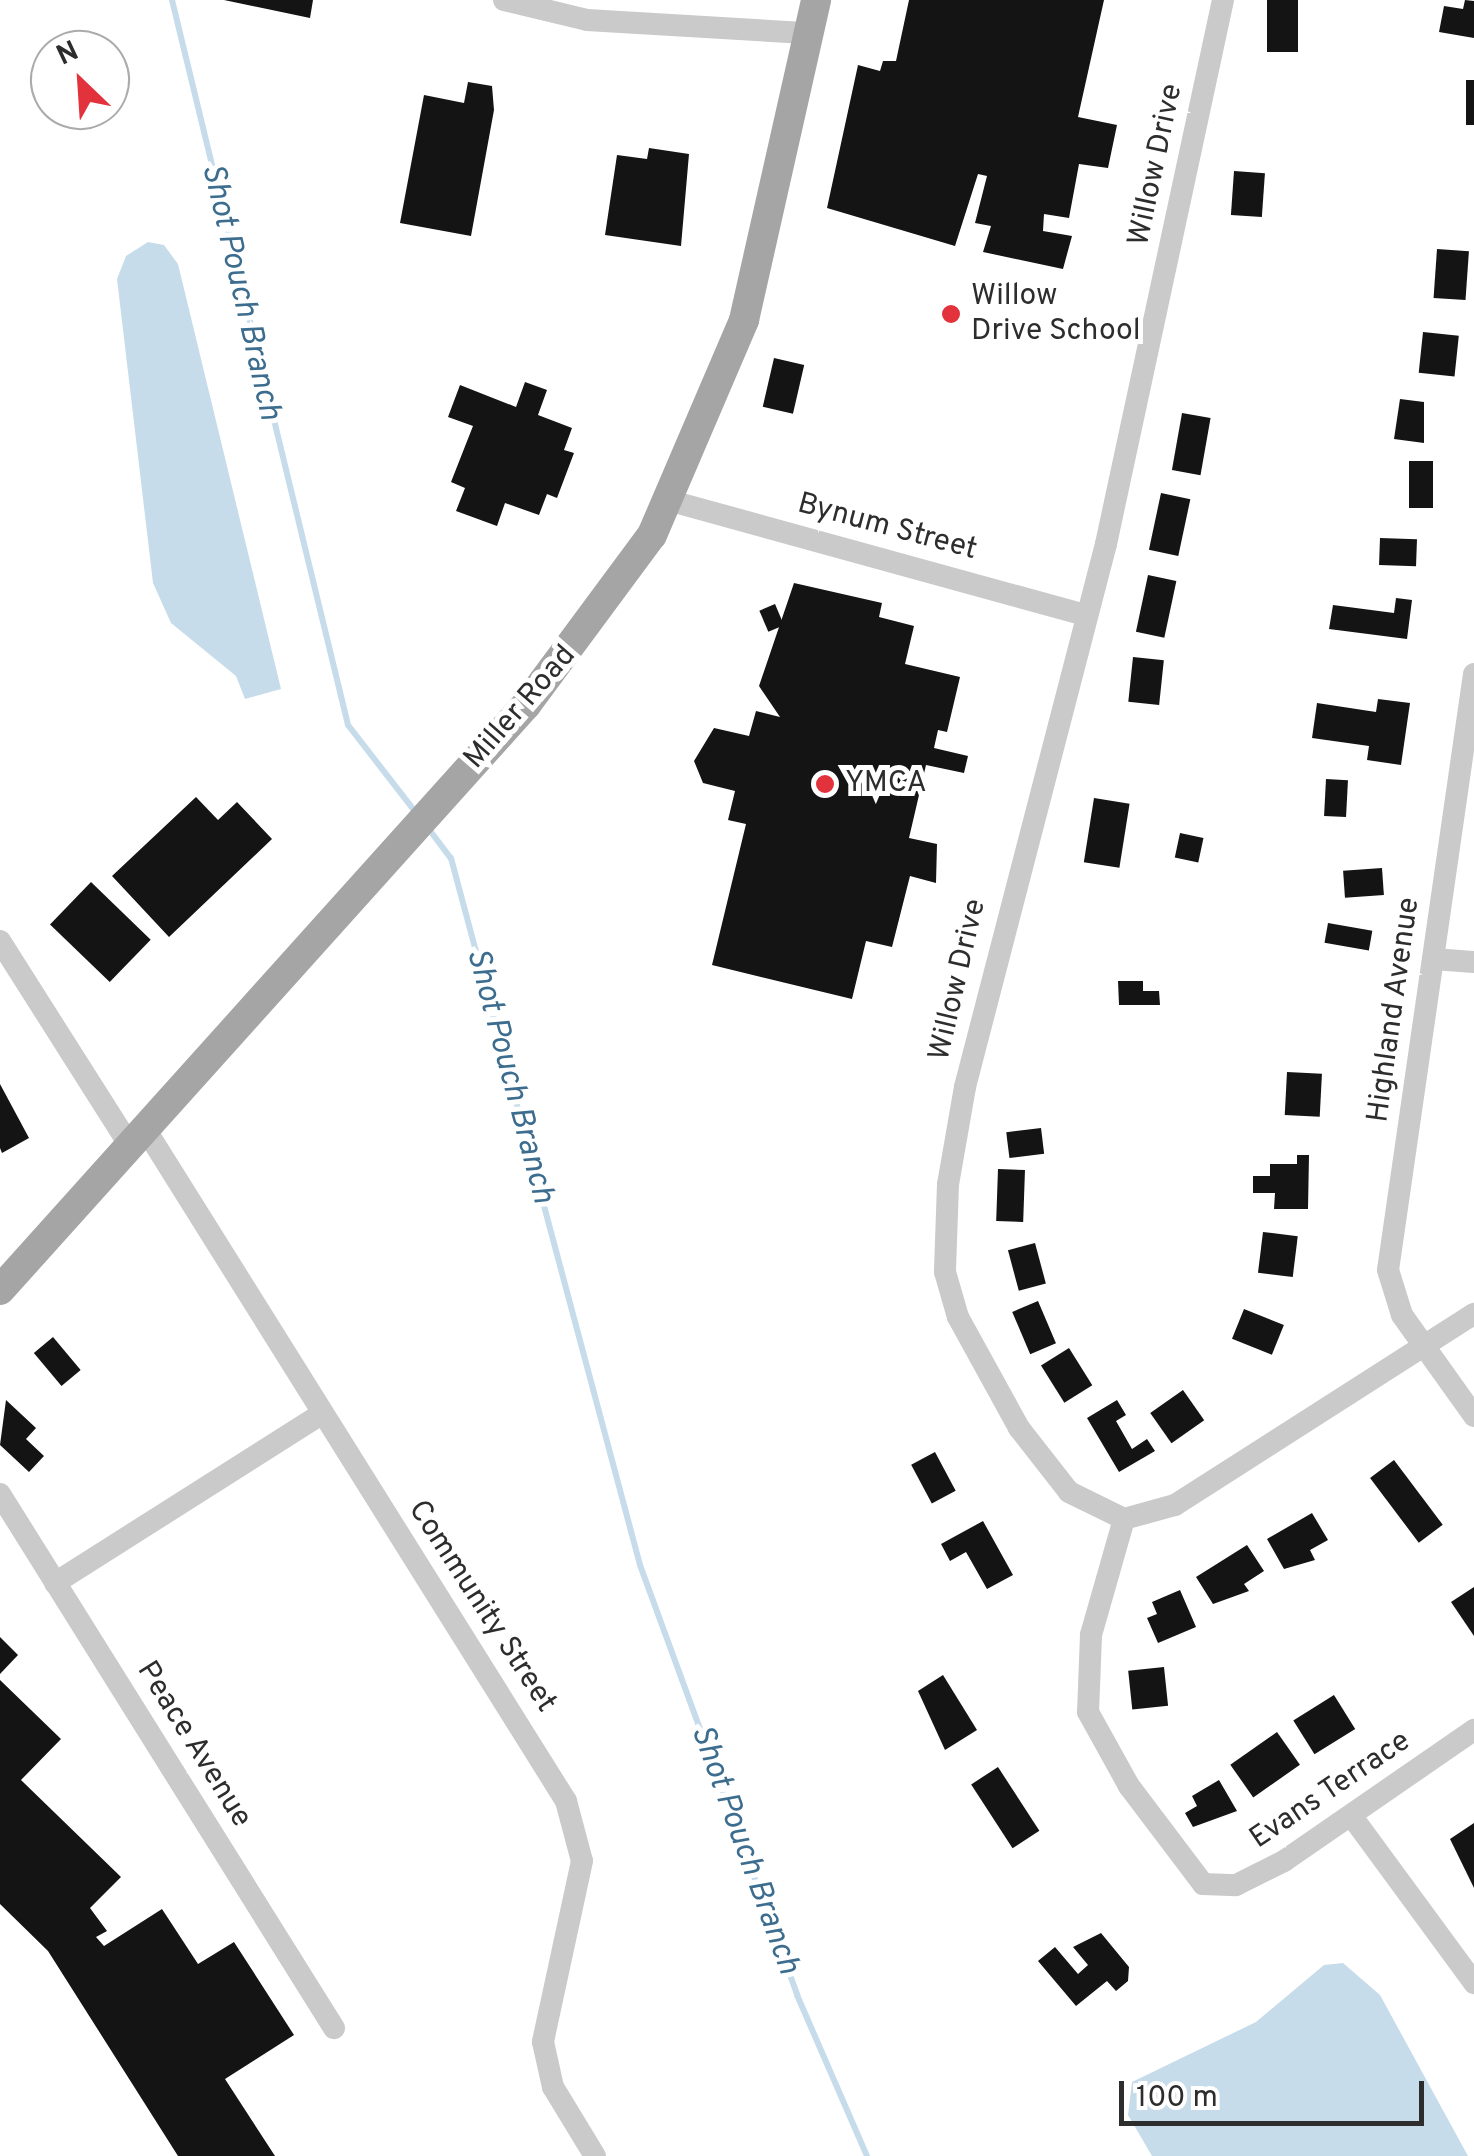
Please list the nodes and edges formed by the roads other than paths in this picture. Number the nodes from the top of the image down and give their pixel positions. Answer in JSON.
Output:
{"nodes":[{"id":1,"x":504,"y":0,"type":"edge"},
{"id":2,"x":816,"y":0,"type":"edge"},
{"id":3,"x":1223,"y":0,"type":"edge"},
{"id":4,"x":809,"y":33,"type":"junction"},
{"id":5,"x":671,"y":502,"type":"junction"},
{"id":6,"x":1086,"y":615,"type":"junction"},
{"id":7,"x":1474,"y":674,"type":"edge"},
{"id":8,"x":0,"y":941,"type":"edge"},
{"id":9,"x":1433,"y":959,"type":"junction"},
{"id":10,"x":1474,"y":962,"type":"edge"},
{"id":11,"x":136,"y":1136,"type":"junction"},
{"id":12,"x":0,"y":1290,"type":"edge"},
{"id":13,"x":1474,"y":1314,"type":"edge"},
{"id":14,"x":1424,"y":1346,"type":"junction"},
{"id":15,"x":321,"y":1414,"type":"junction"},
{"id":16,"x":1474,"y":1416,"type":"edge"},
{"id":17,"x":0,"y":1494,"type":"edge"},
{"id":18,"x":1124,"y":1519,"type":"junction"},
{"id":19,"x":55,"y":1582,"type":"junction"},
{"id":20,"x":1474,"y":1730,"type":"edge"},
{"id":21,"x":1353,"y":1818,"type":"junction"},
{"id":22,"x":1474,"y":1983,"type":"edge"},
{"id":23,"x":334,"y":2028,"type":"dead end"},
{"id":24,"x":595,"y":2156,"type":"edge"}],
"edges":[{"from":1,"to":4,"type":"street"},
{"from":2,"to":4,"type":"main road","name":"Miller Road"},
{"from":3,"to":6,"type":"street","name":"Willow Drive"},
{"from":4,"to":5,"type":"main road","name":"Miller Road"},
{"from":5,"to":6,"type":"street","name":"Bynum Street"},
{"from":5,"to":11,"type":"main road","name":"Miller Road"},
{"from":6,"to":18,"type":"street","name":"Willow Drive"},
{"from":7,"to":9,"type":"street","name":"Highland Avenue"},
{"from":8,"to":11,"type":"street","name":"Community Street"},
{"from":9,"to":10,"type":"street"},
{"from":9,"to":14,"type":"street","name":"Highland Avenue"},
{"from":11,"to":12,"type":"main road","name":"Miller Road"},
{"from":11,"to":15,"type":"street","name":"Community Street"},
{"from":13,"to":14,"type":"street"},
{"from":14,"to":16,"type":"street","name":"Highland Avenue"},
{"from":14,"to":18,"type":"street"},
{"from":15,"to":19,"type":"street"},
{"from":15,"to":24,"type":"street","name":"Community Street"},
{"from":17,"to":19,"type":"street","name":"Peace Avenue"},
{"from":18,"to":21,"type":"street","name":"Evans Terrace"},
{"from":19,"to":23,"type":"street","name":"Peace Avenue"},
{"from":20,"to":21,"type":"street","name":"Evans Terrace"},
{"from":21,"to":22,"type":"street"}]}
